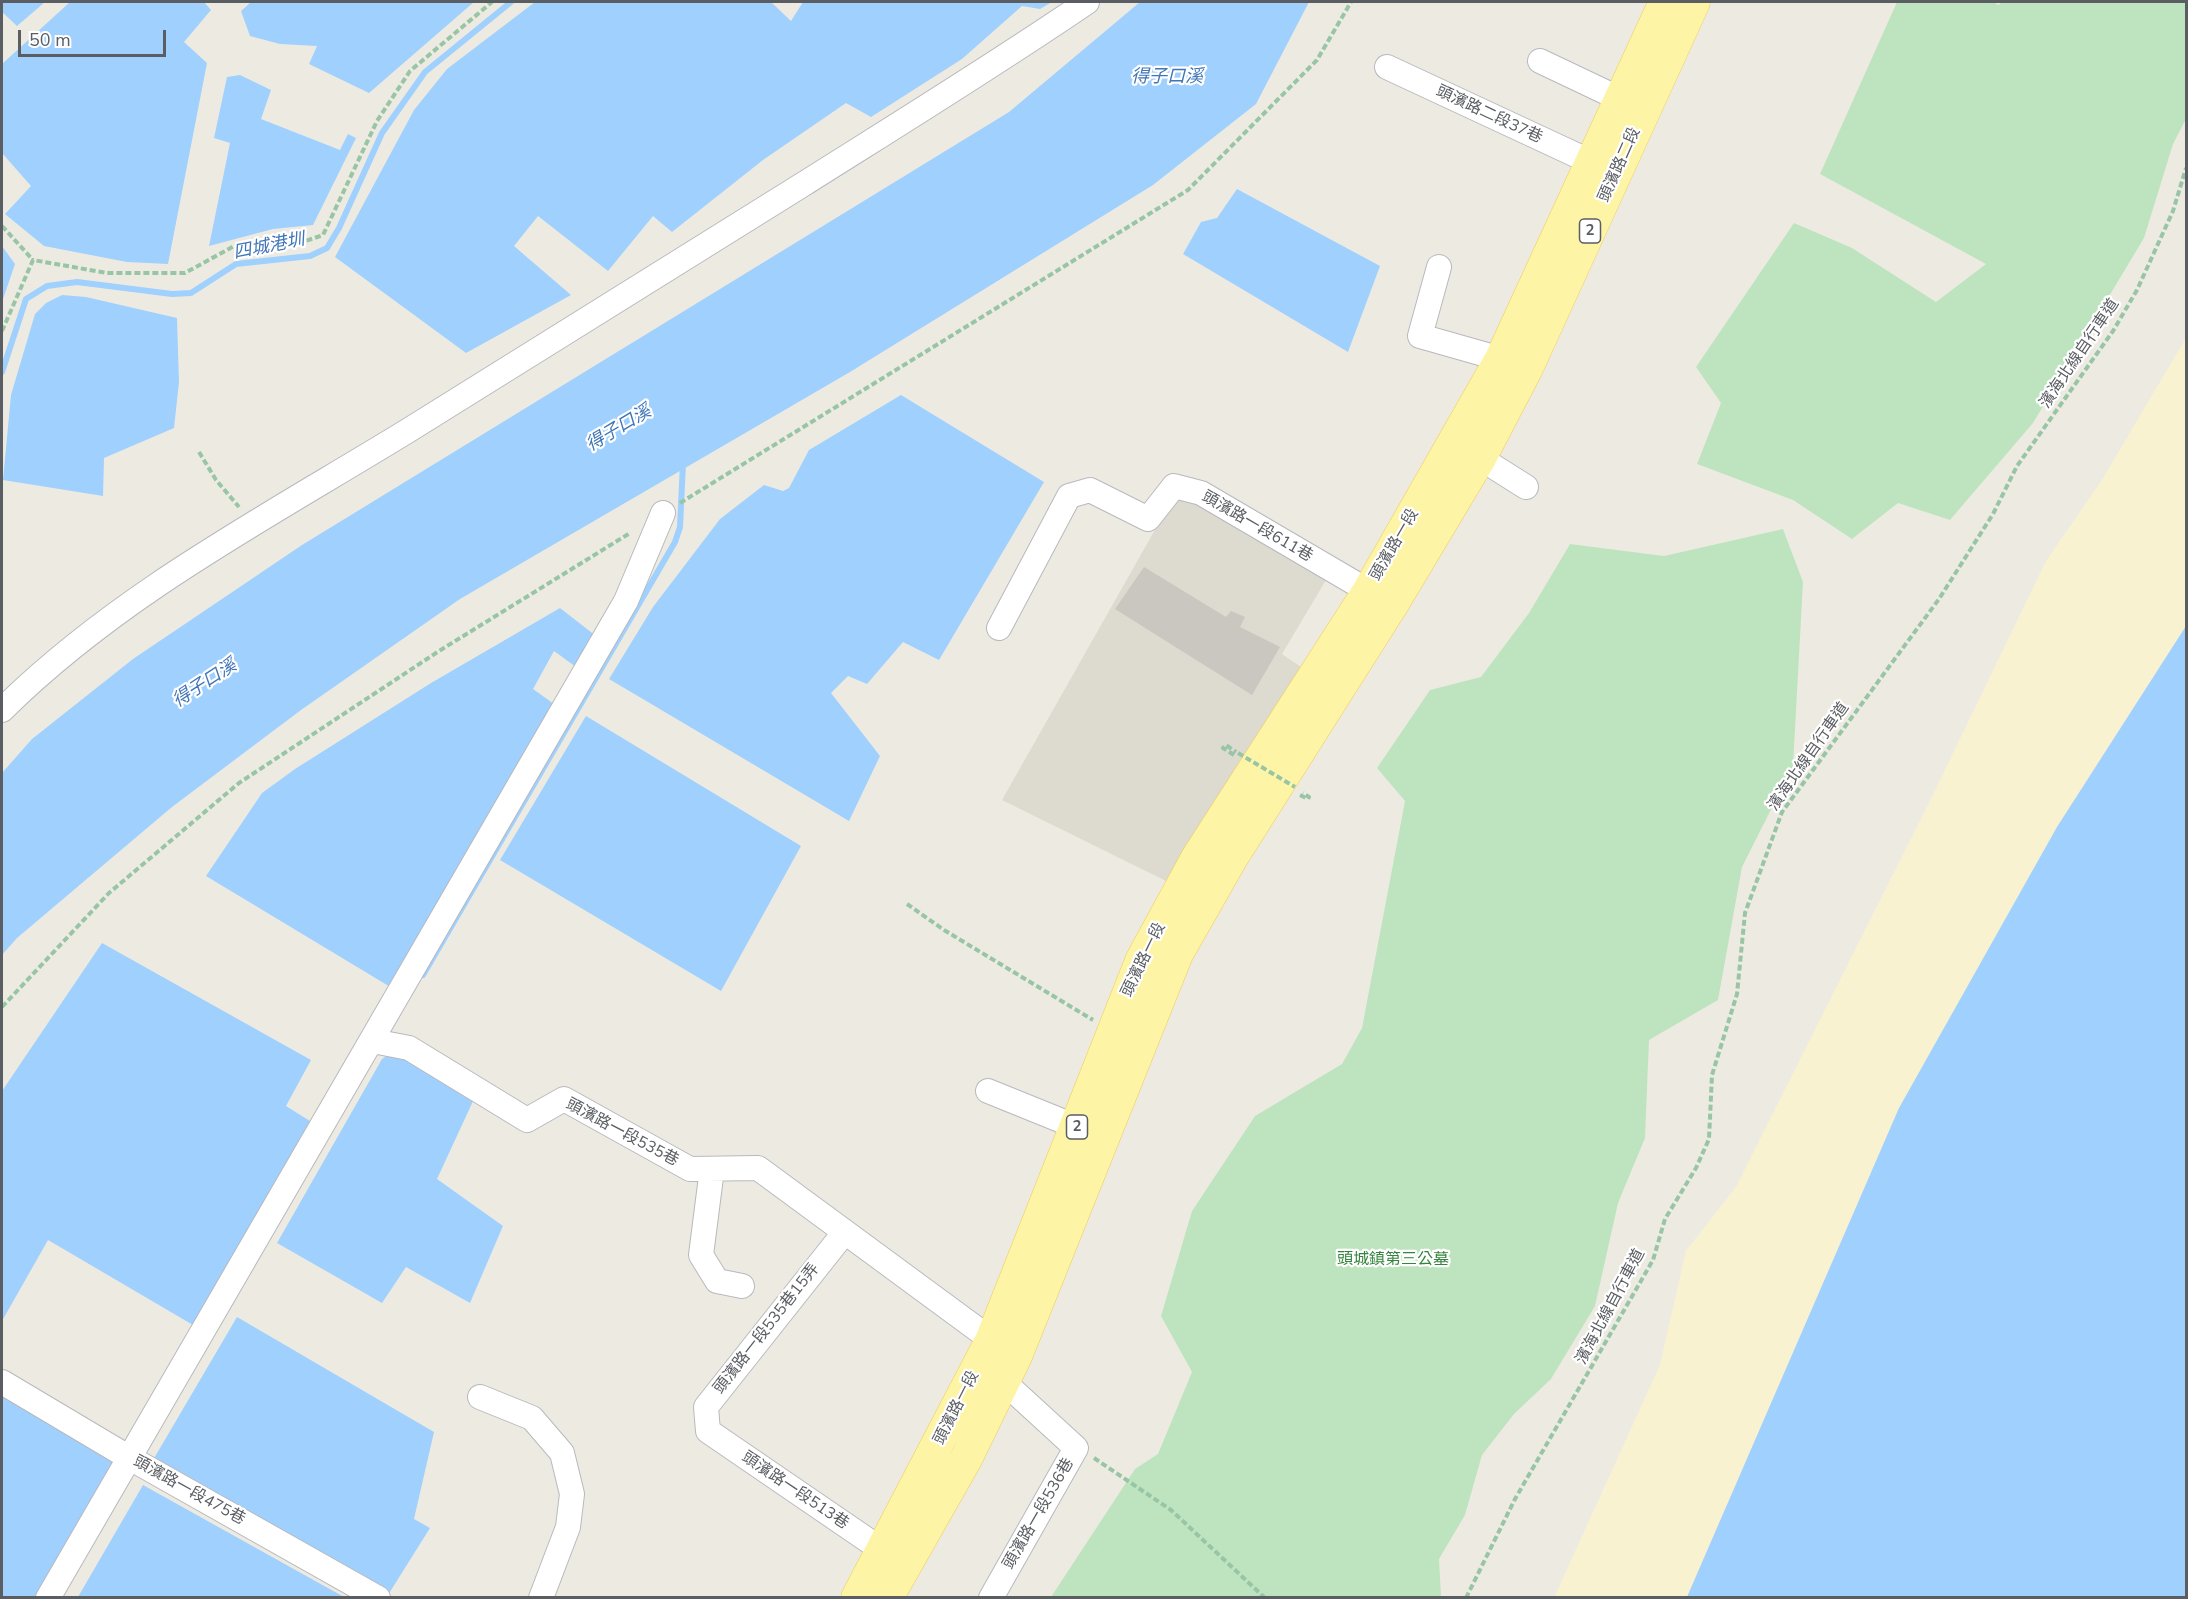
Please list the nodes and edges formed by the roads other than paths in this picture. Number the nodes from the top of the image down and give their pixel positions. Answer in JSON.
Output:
{"nodes":[{"id":1,"x":1087,"y":2,"type":"edge"},
{"id":2,"x":1665,"y":2,"type":"edge"},
{"id":3,"x":1694,"y":2,"type":"edge"},
{"id":4,"x":1540,"y":61,"type":"dead end"},
{"id":5,"x":1387,"y":67,"type":"dead end"},
{"id":6,"x":1620,"y":99,"type":"junction"},
{"id":7,"x":1604,"y":168,"type":"junction"},
{"id":8,"x":1439,"y":267,"type":"dead end"},
{"id":9,"x":1501,"y":359,"type":"junction"},
{"id":10,"x":1480,"y":458,"type":"junction"},
{"id":11,"x":1526,"y":487,"type":"dead end"},
{"id":12,"x":663,"y":513,"type":"dead end"},
{"id":13,"x":1380,"y":598,"type":"junction"},
{"id":14,"x":999,"y":628,"type":"dead end"},
{"id":15,"x":2,"y":710,"type":"edge"},
{"id":16,"x":1295,"y":730,"type":"junction"},
{"id":17,"x":373,"y":1041,"type":"junction"},
{"id":18,"x":988,"y":1091,"type":"dead end"},
{"id":19,"x":1077,"y":1127,"type":"junction"},
{"id":20,"x":712,"y":1169,"type":"junction"},
{"id":21,"x":844,"y":1233,"type":"junction"},
{"id":22,"x":742,"y":1286,"type":"dead end"},
{"id":23,"x":997,"y":1361,"type":"junction"},
{"id":24,"x":2,"y":1382,"type":"edge"},
{"id":25,"x":480,"y":1397,"type":"dead end"},
{"id":26,"x":708,"y":1431,"type":"joint"},
{"id":27,"x":128,"y":1457,"type":"junction"},
{"id":28,"x":882,"y":1550,"type":"junction"},
{"id":29,"x":48,"y":1598,"type":"edge"},
{"id":30,"x":378,"y":1598,"type":"edge"},
{"id":31,"x":541,"y":1598,"type":"edge"},
{"id":32,"x":857,"y":1598,"type":"edge"},
{"id":33,"x":887,"y":1598,"type":"edge"},
{"id":34,"x":991,"y":1598,"type":"edge"}],
"edges":[{"from":1,"to":15,"type":"lane"},
{"from":2,"to":6,"type":"main road","name":"頭濱路二段","number":"2"},
{"from":3,"to":7,"type":"main road","name":"頭濱路二段","number":"2"},
{"from":4,"to":6,"type":"lane"},
{"from":5,"to":7,"type":"lane","name":"頭濱路二段37巷"},
{"from":6,"to":7,"type":"main road","name":"頭濱路二段","number":"2"},
{"from":7,"to":9,"type":"main road","name":"頭濱路二段","number":"2"},
{"from":7,"to":10,"type":"main road","name":"頭濱路二段","number":"2"},
{"from":8,"to":9,"type":"lane"},
{"from":9,"to":13,"type":"main road","name":"頭濱路一段","number":"2"},
{"from":10,"to":11,"type":"lane"},
{"from":10,"to":13,"type":"main road","name":"頭濱路一段","number":"2"},
{"from":12,"to":17,"type":"lane"},
{"from":13,"to":14,"type":"lane","name":"頭濱路一段611巷"},
{"from":13,"to":16,"type":"main road","name":"頭濱路一段","number":"2"},
{"from":16,"to":19,"type":"main road","name":"頭濱路一段","number":"2"},
{"from":16,"to":23,"type":"main road","name":"頭濱路一段","number":"2"},
{"from":17,"to":20,"type":"lane","name":"頭濱路一段535巷"},
{"from":17,"to":27,"type":"lane"},
{"from":18,"to":19,"type":"lane"},
{"from":19,"to":23,"type":"main road","name":"頭濱路一段","number":"2"},
{"from":20,"to":21,"type":"lane","name":"頭濱路一段535巷"},
{"from":20,"to":22,"type":"lane"},
{"from":21,"to":23,"type":"lane","name":"頭濱路一段535巷"},
{"from":21,"to":26,"type":"lane","name":"頭濱路一段535巷15弄"},
{"from":23,"to":28,"type":"main road","name":"頭濱路一段","number":"2"},
{"from":23,"to":33,"type":"main road","name":"頭濱路一段","number":"2"},
{"from":23,"to":34,"type":"lane","name":"頭濱路一段536巷"},
{"from":24,"to":27,"type":"lane","name":"頭濱路一段475巷"},
{"from":25,"to":31,"type":"lane"},
{"from":26,"to":28,"type":"lane","name":"頭濱路一段513巷"},
{"from":27,"to":29,"type":"lane"},
{"from":27,"to":30,"type":"lane","name":"頭濱路一段475巷"},
{"from":28,"to":32,"type":"main road","name":"頭濱路一段","number":"2"}]}
